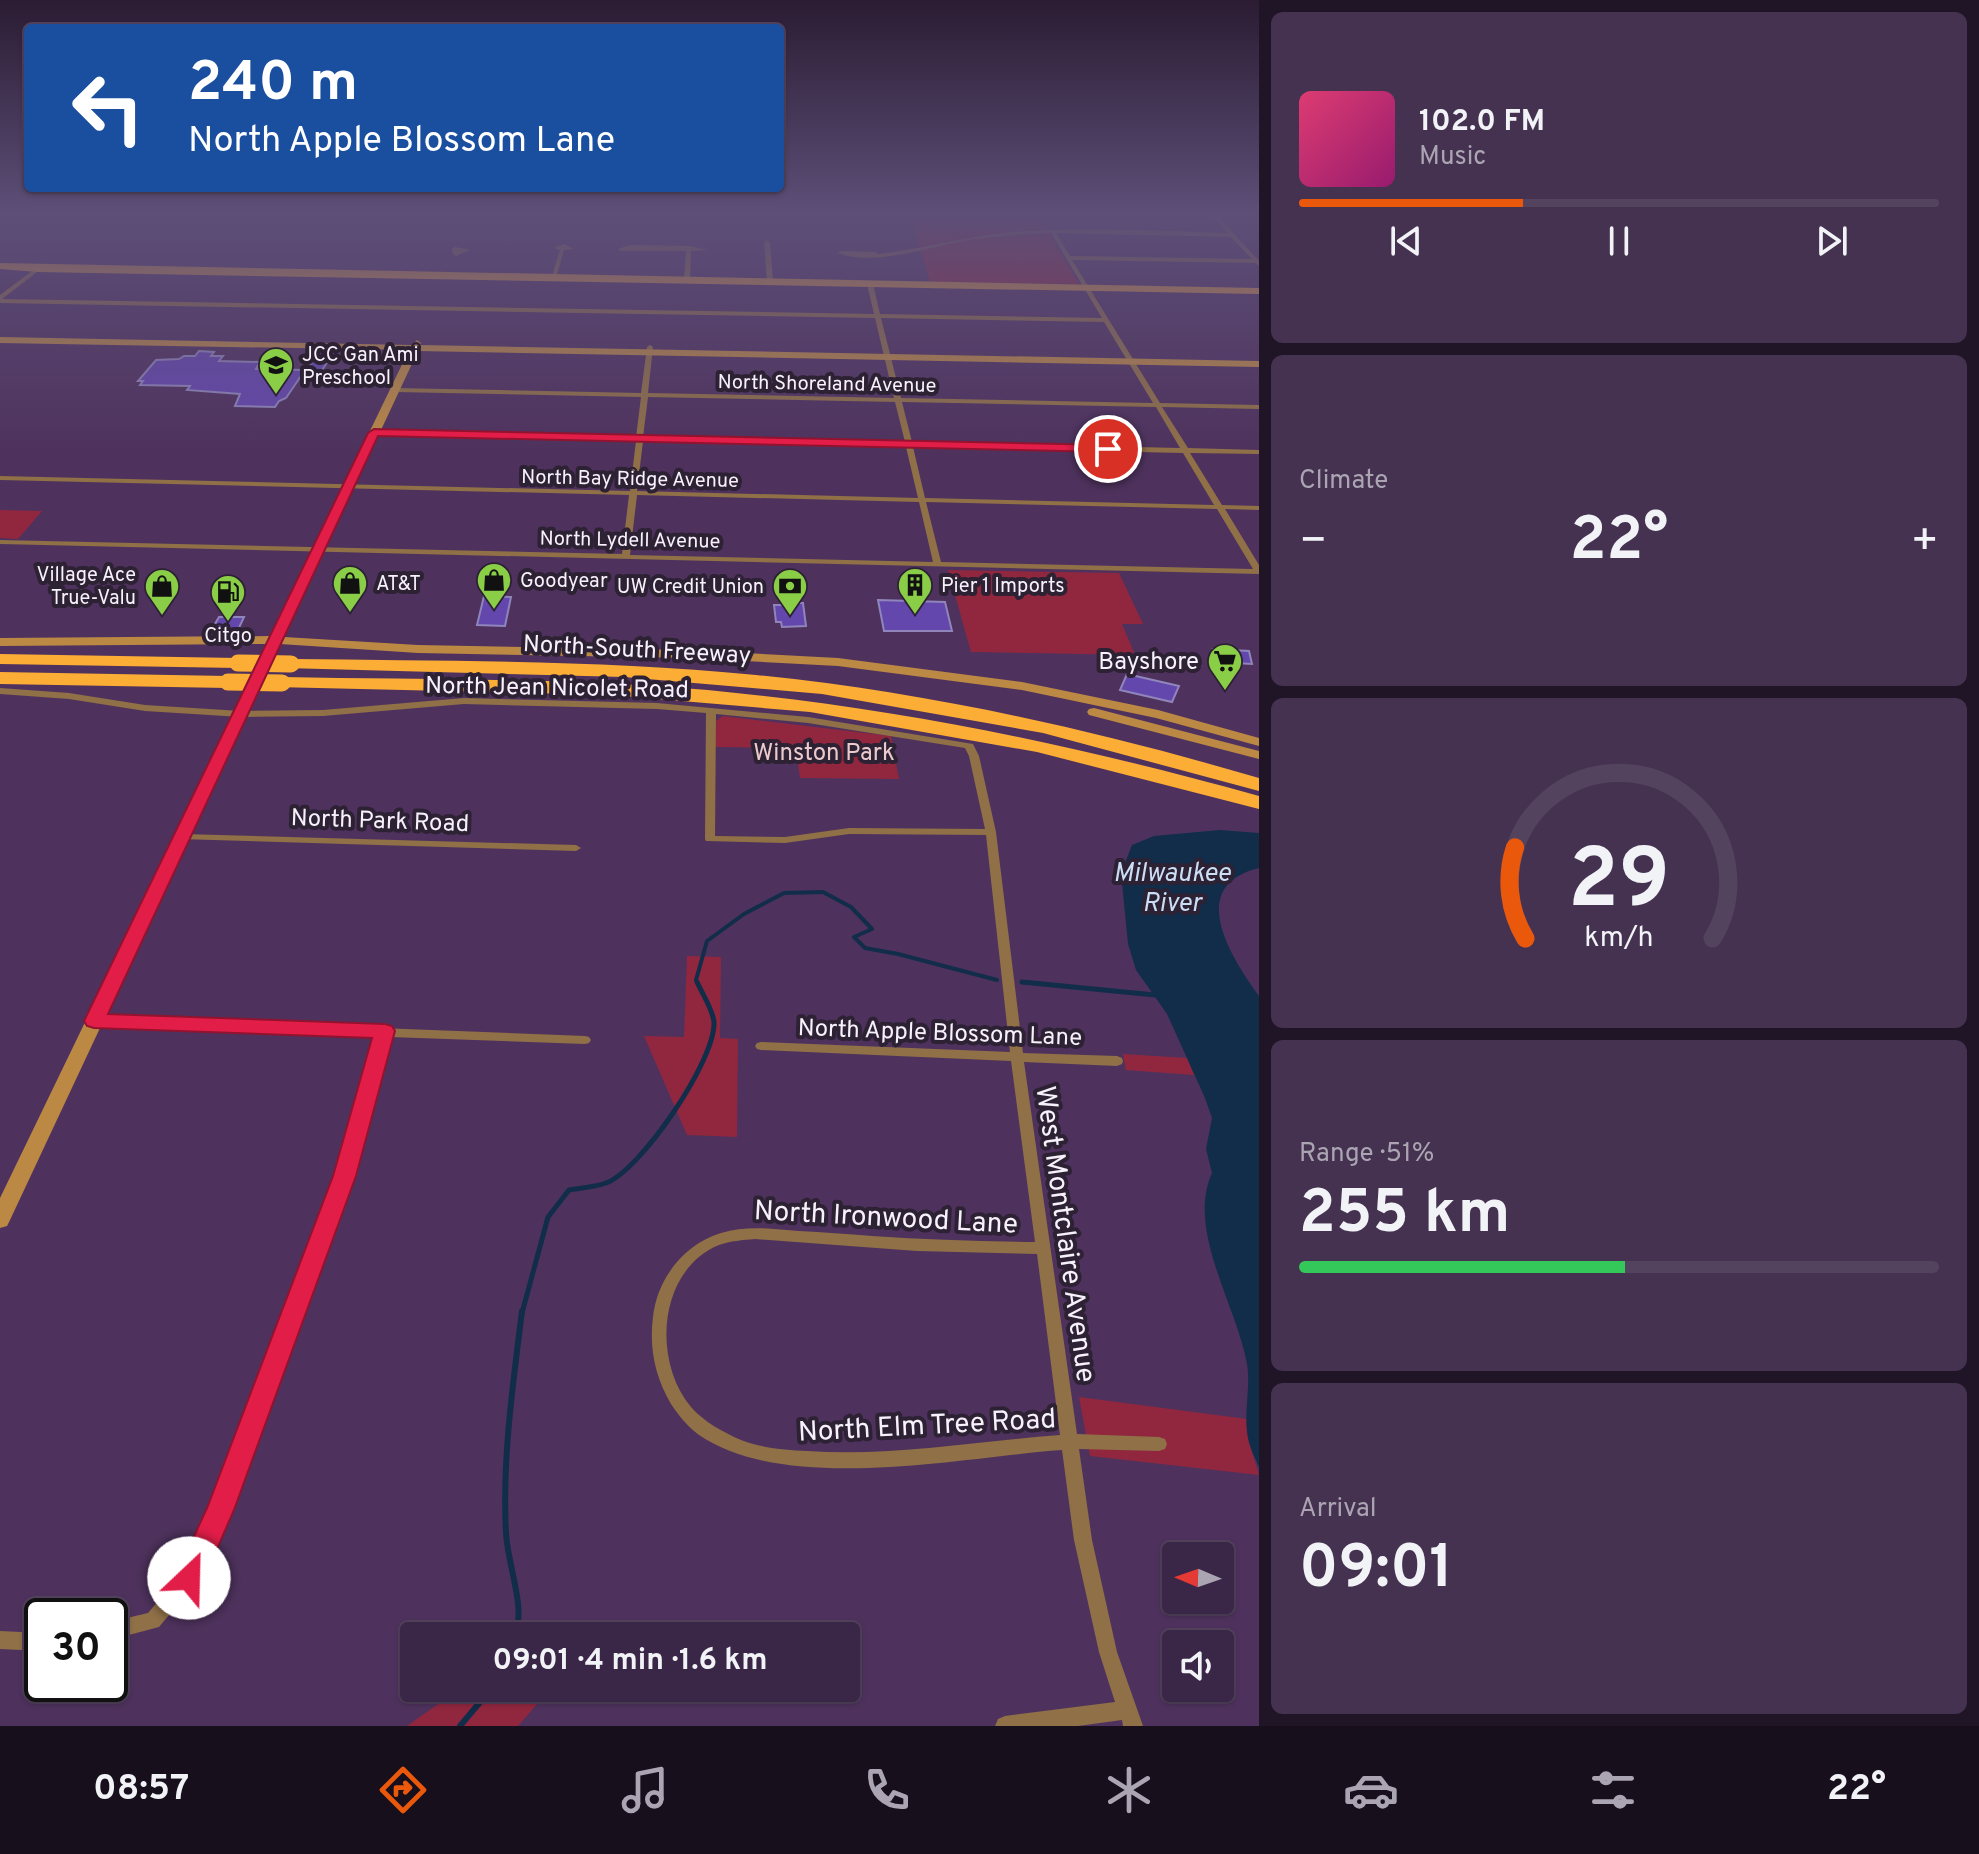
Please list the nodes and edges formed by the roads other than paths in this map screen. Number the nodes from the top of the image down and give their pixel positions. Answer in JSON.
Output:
{"nodes":[{"id":1,"x":872,"y":293,"type":"edge"},
{"id":2,"x":1089,"y":293,"type":"edge"},
{"id":3,"x":0,"y":299,"type":"edge"},
{"id":4,"x":878,"y":316,"type":"junction"},
{"id":5,"x":1106,"y":320,"type":"junction"},
{"id":6,"x":0,"y":337,"type":"edge"},
{"id":7,"x":416,"y":345,"type":"junction"},
{"id":8,"x":650,"y":350,"type":"junction"},
{"id":9,"x":887,"y":354,"type":"junction"},
{"id":10,"x":1130,"y":359,"type":"junction"},
{"id":11,"x":1259,"y":361,"type":"edge"},
{"id":12,"x":394,"y":390,"type":"junction"},
{"id":13,"x":645,"y":395,"type":"junction"},
{"id":14,"x":897,"y":400,"type":"junction"},
{"id":15,"x":1156,"y":405,"type":"junction"},
{"id":16,"x":1259,"y":407,"type":"edge"},
{"id":17,"x":374,"y":433,"type":"junction"},
{"id":18,"x":640,"y":438,"type":"junction"},
{"id":19,"x":908,"y":444,"type":"junction"},
{"id":20,"x":1183,"y":450,"type":"junction"},
{"id":21,"x":1259,"y":452,"type":"edge"},
{"id":22,"x":0,"y":478,"type":"edge"},
{"id":23,"x":348,"y":487,"type":"junction"},
{"id":24,"x":634,"y":494,"type":"junction"},
{"id":25,"x":922,"y":500,"type":"junction"},
{"id":26,"x":1218,"y":507,"type":"junction"},
{"id":27,"x":1259,"y":508,"type":"edge"},
{"id":28,"x":0,"y":542,"type":"edge"},
{"id":29,"x":319,"y":549,"type":"junction"},
{"id":30,"x":626,"y":557,"type":"junction"},
{"id":31,"x":937,"y":562,"type":"junction"},
{"id":32,"x":1259,"y":572,"type":"edge"},
{"id":33,"x":0,"y":642,"type":"edge"},
{"id":34,"x":275,"y":644,"type":"junction"},
{"id":35,"x":0,"y":659,"type":"edge"},
{"id":36,"x":0,"y":678,"type":"edge"},
{"id":37,"x":0,"y":691,"type":"edge"},
{"id":38,"x":711,"y":710,"type":"junction"},
{"id":39,"x":241,"y":714,"type":"junction"},
{"id":40,"x":1259,"y":742,"type":"edge"},
{"id":41,"x":969,"y":746,"type":"joint"},
{"id":42,"x":1259,"y":755,"type":"edge"},
{"id":43,"x":1259,"y":785,"type":"edge"},
{"id":44,"x":1259,"y":803,"type":"edge"},
{"id":45,"x":991,"y":832,"type":"junction"},
{"id":46,"x":183,"y":837,"type":"junction"},
{"id":47,"x":576,"y":848,"type":"dead end"},
{"id":48,"x":94,"y":1021,"type":"junction"},
{"id":49,"x":385,"y":1031,"type":"junction"},
{"id":50,"x":585,"y":1040,"type":"dead end"},
{"id":51,"x":761,"y":1046,"type":"dead end"},
{"id":52,"x":1017,"y":1057,"type":"junction"},
{"id":53,"x":1117,"y":1061,"type":"dead end"},
{"id":54,"x":0,"y":1220,"type":"edge"},
{"id":55,"x":1042,"y":1248,"type":"junction"},
{"id":56,"x":704,"y":1430,"type":"joint"},
{"id":57,"x":1069,"y":1442,"type":"junction"},
{"id":58,"x":1159,"y":1444,"type":"dead end"},
{"id":59,"x":128,"y":1627,"type":"edge"},
{"id":60,"x":0,"y":1640,"type":"edge"},
{"id":61,"x":24,"y":1641,"type":"edge"},
{"id":62,"x":1130,"y":1718,"type":"edge"},
{"id":63,"x":1005,"y":1726,"type":"edge"}],
"edges":[{"from":1,"to":4,"type":"street"},
{"from":2,"to":5,"type":"street"},
{"from":3,"to":4,"type":"street"},
{"from":4,"to":5,"type":"street"},
{"from":4,"to":9,"type":"street"},
{"from":5,"to":10,"type":"street"},
{"from":6,"to":7,"type":"street"},
{"from":7,"to":8,"type":"street"},
{"from":7,"to":12,"type":"street"},
{"from":8,"to":9,"type":"street"},
{"from":8,"to":13,"type":"street"},
{"from":9,"to":10,"type":"street"},
{"from":9,"to":14,"type":"street"},
{"from":10,"to":11,"type":"street"},
{"from":10,"to":15,"type":"street"},
{"from":12,"to":13,"type":"street","name":"North Shoreland Avenue"},
{"from":12,"to":17,"type":"street"},
{"from":13,"to":14,"type":"street","name":"North Shoreland Avenue"},
{"from":13,"to":18,"type":"street"},
{"from":14,"to":15,"type":"street","name":"North Shoreland Avenue"},
{"from":14,"to":19,"type":"street"},
{"from":15,"to":16,"type":"street","name":"North Shoreland Avenue"},
{"from":15,"to":20,"type":"street"},
{"from":17,"to":18,"type":"street"},
{"from":17,"to":23,"type":"street"},
{"from":18,"to":19,"type":"street"},
{"from":18,"to":24,"type":"street"},
{"from":19,"to":20,"type":"street"},
{"from":19,"to":25,"type":"street"},
{"from":20,"to":21,"type":"street"},
{"from":20,"to":26,"type":"street"},
{"from":22,"to":23,"type":"street","name":"North Bay Ridge Avenue"},
{"from":23,"to":24,"type":"street","name":"North Bay Ridge Avenue"},
{"from":23,"to":29,"type":"street"},
{"from":24,"to":25,"type":"street","name":"North Bay Ridge Avenue"},
{"from":24,"to":30,"type":"street"},
{"from":25,"to":26,"type":"street","name":"North Bay Ridge Avenue"},
{"from":25,"to":31,"type":"street"},
{"from":26,"to":27,"type":"street","name":"North Bay Ridge Avenue"},
{"from":26,"to":32,"type":"street"},
{"from":28,"to":29,"type":"street","name":"North Lydell Avenue"},
{"from":29,"to":30,"type":"street","name":"North Lydell Avenue"},
{"from":29,"to":34,"type":"street"},
{"from":30,"to":31,"type":"street","name":"North Lydell Avenue"},
{"from":31,"to":32,"type":"street","name":"North Lydell Avenue"},
{"from":33,"to":34,"type":"street"},
{"from":34,"to":39,"type":"street"},
{"from":34,"to":40,"type":"street"},
{"from":34,"to":42,"type":"street"},
{"from":35,"to":43,"type":"highway","name":"North-South Freeway","bridge":true},
{"from":36,"to":44,"type":"highway","name":"North-South Freeway","bridge":true},
{"from":37,"to":39,"type":"street","name":"North Jean Nicolet Road"},
{"from":38,"to":39,"type":"street","name":"North Jean Nicolet Road"},
{"from":38,"to":41,"type":"street","name":"North Jean Nicolet Road"},
{"from":38,"to":45,"type":"street"},
{"from":39,"to":46,"type":"street"},
{"from":41,"to":45,"type":"street","name":"West Montclaire Avenue"},
{"from":45,"to":52,"type":"street","name":"West Montclaire Avenue"},
{"from":46,"to":47,"type":"street","name":"North Park Road"},
{"from":46,"to":48,"type":"street"},
{"from":48,"to":49,"type":"street"},
{"from":48,"to":54,"type":"street"},
{"from":49,"to":50,"type":"street"},
{"from":49,"to":59,"type":"street"},
{"from":51,"to":52,"type":"street","name":"North Apple Blossom Lane"},
{"from":52,"to":53,"type":"street","name":"North Apple Blossom Lane"},
{"from":52,"to":55,"type":"street","name":"West Montclaire Avenue"},
{"from":55,"to":56,"type":"street","name":"North Ironwood Lane"},
{"from":55,"to":57,"type":"street","name":"West Montclaire Avenue"},
{"from":56,"to":57,"type":"street","name":"North Elm Tree Road"},
{"from":57,"to":58,"type":"street","name":"North Elm Tree Road"},
{"from":57,"to":62,"type":"street","name":"West Montclaire Avenue"},
{"from":60,"to":61,"type":"street"},
{"from":62,"to":63,"type":"street"}]}
